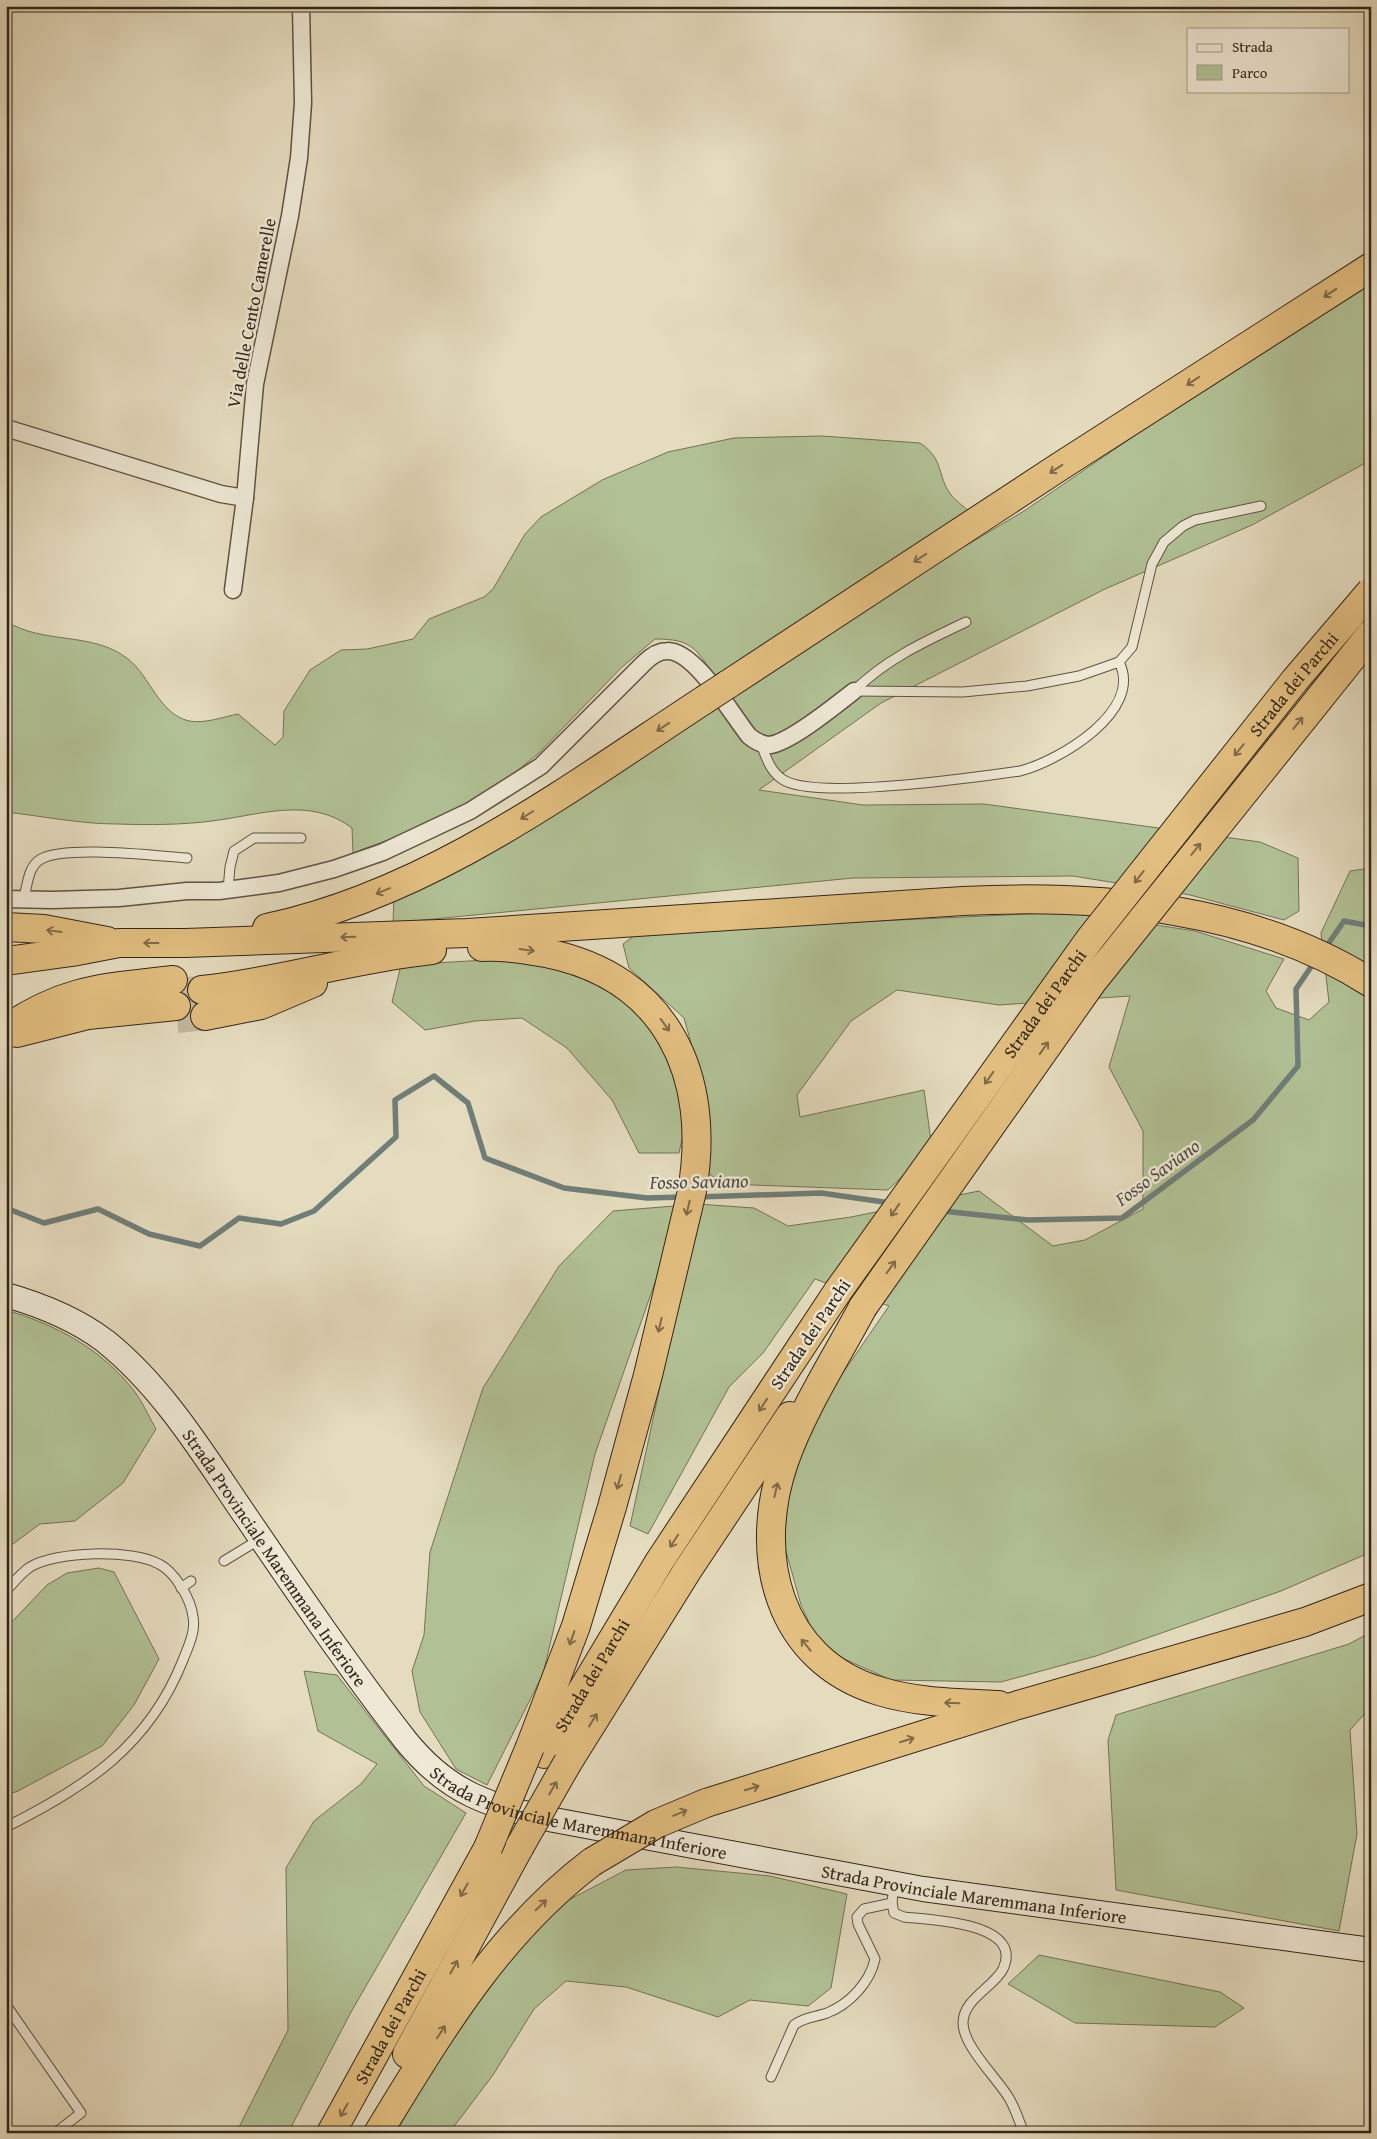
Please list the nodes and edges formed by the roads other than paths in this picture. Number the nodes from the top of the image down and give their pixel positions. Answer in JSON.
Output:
{"nodes":[{"id":1,"x":301,"y":6,"type":"edge"},
{"id":2,"x":1371,"y":267,"type":"edge"},
{"id":3,"x":6,"y":428,"type":"edge"},
{"id":4,"x":245,"y":498,"type":"junction"},
{"id":5,"x":1261,"y":506,"type":"dead end"},
{"id":6,"x":233,"y":590,"type":"dead end"},
{"id":7,"x":1371,"y":591,"type":"edge"},
{"id":8,"x":966,"y":622,"type":"dead end"},
{"id":9,"x":1371,"y":634,"type":"edge"},
{"id":10,"x":1120,"y":662,"type":"junction"},
{"id":11,"x":854,"y":692,"type":"junction"},
{"id":12,"x":761,"y":744,"type":"junction"},
{"id":13,"x":301,"y":838,"type":"dead end"},
{"id":14,"x":187,"y":858,"type":"dead end"},
{"id":15,"x":228,"y":890,"type":"junction"},
{"id":16,"x":6,"y":899,"type":"edge"},
{"id":17,"x":23,"y":900,"type":"junction"},
{"id":18,"x":6,"y":927,"type":"edge"},
{"id":19,"x":467,"y":933,"type":"junction"},
{"id":20,"x":119,"y":943,"type":"junction"},
{"id":21,"x":185,"y":943,"type":"junction"},
{"id":22,"x":364,"y":959,"type":"junction"},
{"id":23,"x":6,"y":961,"type":"edge"},
{"id":24,"x":1371,"y":983,"type":"edge"},
{"id":25,"x":203,"y":996,"type":"junction"},
{"id":26,"x":175,"y":999,"type":"junction"},
{"id":27,"x":6,"y":1029,"type":"edge"},
{"id":28,"x":6,"y":1034,"type":"edge"},
{"id":29,"x":6,"y":1041,"type":"edge"},
{"id":30,"x":6,"y":1295,"type":"edge"},
{"id":31,"x":863,"y":1307,"type":"junction"},
{"id":32,"x":261,"y":1538,"type":"junction"},
{"id":33,"x":224,"y":1561,"type":"dead end"},
{"id":34,"x":191,"y":1582,"type":"dead end"},
{"id":35,"x":181,"y":1588,"type":"junction"},
{"id":36,"x":6,"y":1591,"type":"edge"},
{"id":37,"x":1371,"y":1597,"type":"edge"},
{"id":38,"x":1018,"y":1706,"type":"junction"},
{"id":39,"x":548,"y":1754,"type":"junction"},
{"id":40,"x":6,"y":1827,"type":"edge"},
{"id":41,"x":893,"y":1893,"type":"junction"},
{"id":42,"x":1371,"y":1950,"type":"edge"},
{"id":43,"x":6,"y":2005,"type":"edge"},
{"id":44,"x":771,"y":2078,"type":"dead end"},
{"id":45,"x":55,"y":2133,"type":"edge"},
{"id":46,"x":331,"y":2133,"type":"edge"},
{"id":47,"x":365,"y":2133,"type":"edge"},
{"id":48,"x":378,"y":2133,"type":"edge"},
{"id":49,"x":1024,"y":2133,"type":"edge"}],
"edges":[{"from":1,"to":4,"type":"street","name":"Via delle Cento Camerelle"},
{"from":2,"to":21,"type":"highway","one_way":true,"bridge":true},
{"from":3,"to":4,"type":"street"},
{"from":4,"to":6,"type":"street","name":"Via delle Cento Camerelle"},
{"from":5,"to":10,"type":"lane"},
{"from":7,"to":39,"type":"highway","name":"Strada dei Parchi","one_way":true,"bridge":true},
{"from":8,"to":11,"type":"lane"},
{"from":31,"to":9,"type":"highway","name":"Strada dei Parchi","one_way":true,"bridge":true},
{"from":10,"to":11,"type":"lane"},
{"from":10,"to":12,"type":"lane"},
{"from":11,"to":12,"type":"street"},
{"from":12,"to":15,"type":"street"},
{"from":13,"to":15,"type":"lane"},
{"from":14,"to":17,"type":"lane"},
{"from":15,"to":17,"type":"street"},
{"from":16,"to":17,"type":"street"},
{"from":20,"to":18,"type":"highway","one_way":true},
{"from":19,"to":21,"type":"highway","one_way":true},
{"from":19,"to":22,"type":"highway"},
{"from":19,"to":24,"type":"highway"},
{"from":21,"to":20,"type":"highway","one_way":true},
{"from":20,"to":23,"type":"highway"},
{"from":22,"to":25,"type":"highway"},
{"from":22,"to":25,"type":"highway"},
{"from":22,"to":25,"type":"highway"},
{"from":22,"to":39,"type":"highway","one_way":true},
{"from":26,"to":27,"type":"highway"},
{"from":26,"to":28,"type":"highway"},
{"from":26,"to":29,"type":"highway"},
{"from":30,"to":32,"type":"main road","name":"Strada Provinciale Maremmana Inferiore"},
{"from":38,"to":31,"type":"highway","one_way":true},
{"from":39,"to":31,"type":"highway","name":"Strada dei Parchi","one_way":true},
{"from":32,"to":33,"type":"lane"},
{"from":32,"to":41,"type":"main road","name":"Strada Provinciale Maremmana Inferiore"},
{"from":34,"to":35,"type":"lane"},
{"from":35,"to":36,"type":"lane"},
{"from":35,"to":40,"type":"lane"},
{"from":37,"to":38,"type":"highway"},
{"from":48,"to":38,"type":"highway","one_way":true,"bridge":true},
{"from":39,"to":46,"type":"highway","name":"Strada dei Parchi","one_way":true,"bridge":true},
{"from":47,"to":39,"type":"highway","name":"Strada dei Parchi","one_way":true,"bridge":true},
{"from":41,"to":42,"type":"main road","name":"Strada Provinciale Maremmana Inferiore"},
{"from":41,"to":44,"type":"lane"},
{"from":41,"to":49,"type":"lane"},
{"from":43,"to":45,"type":"lane"}]}
